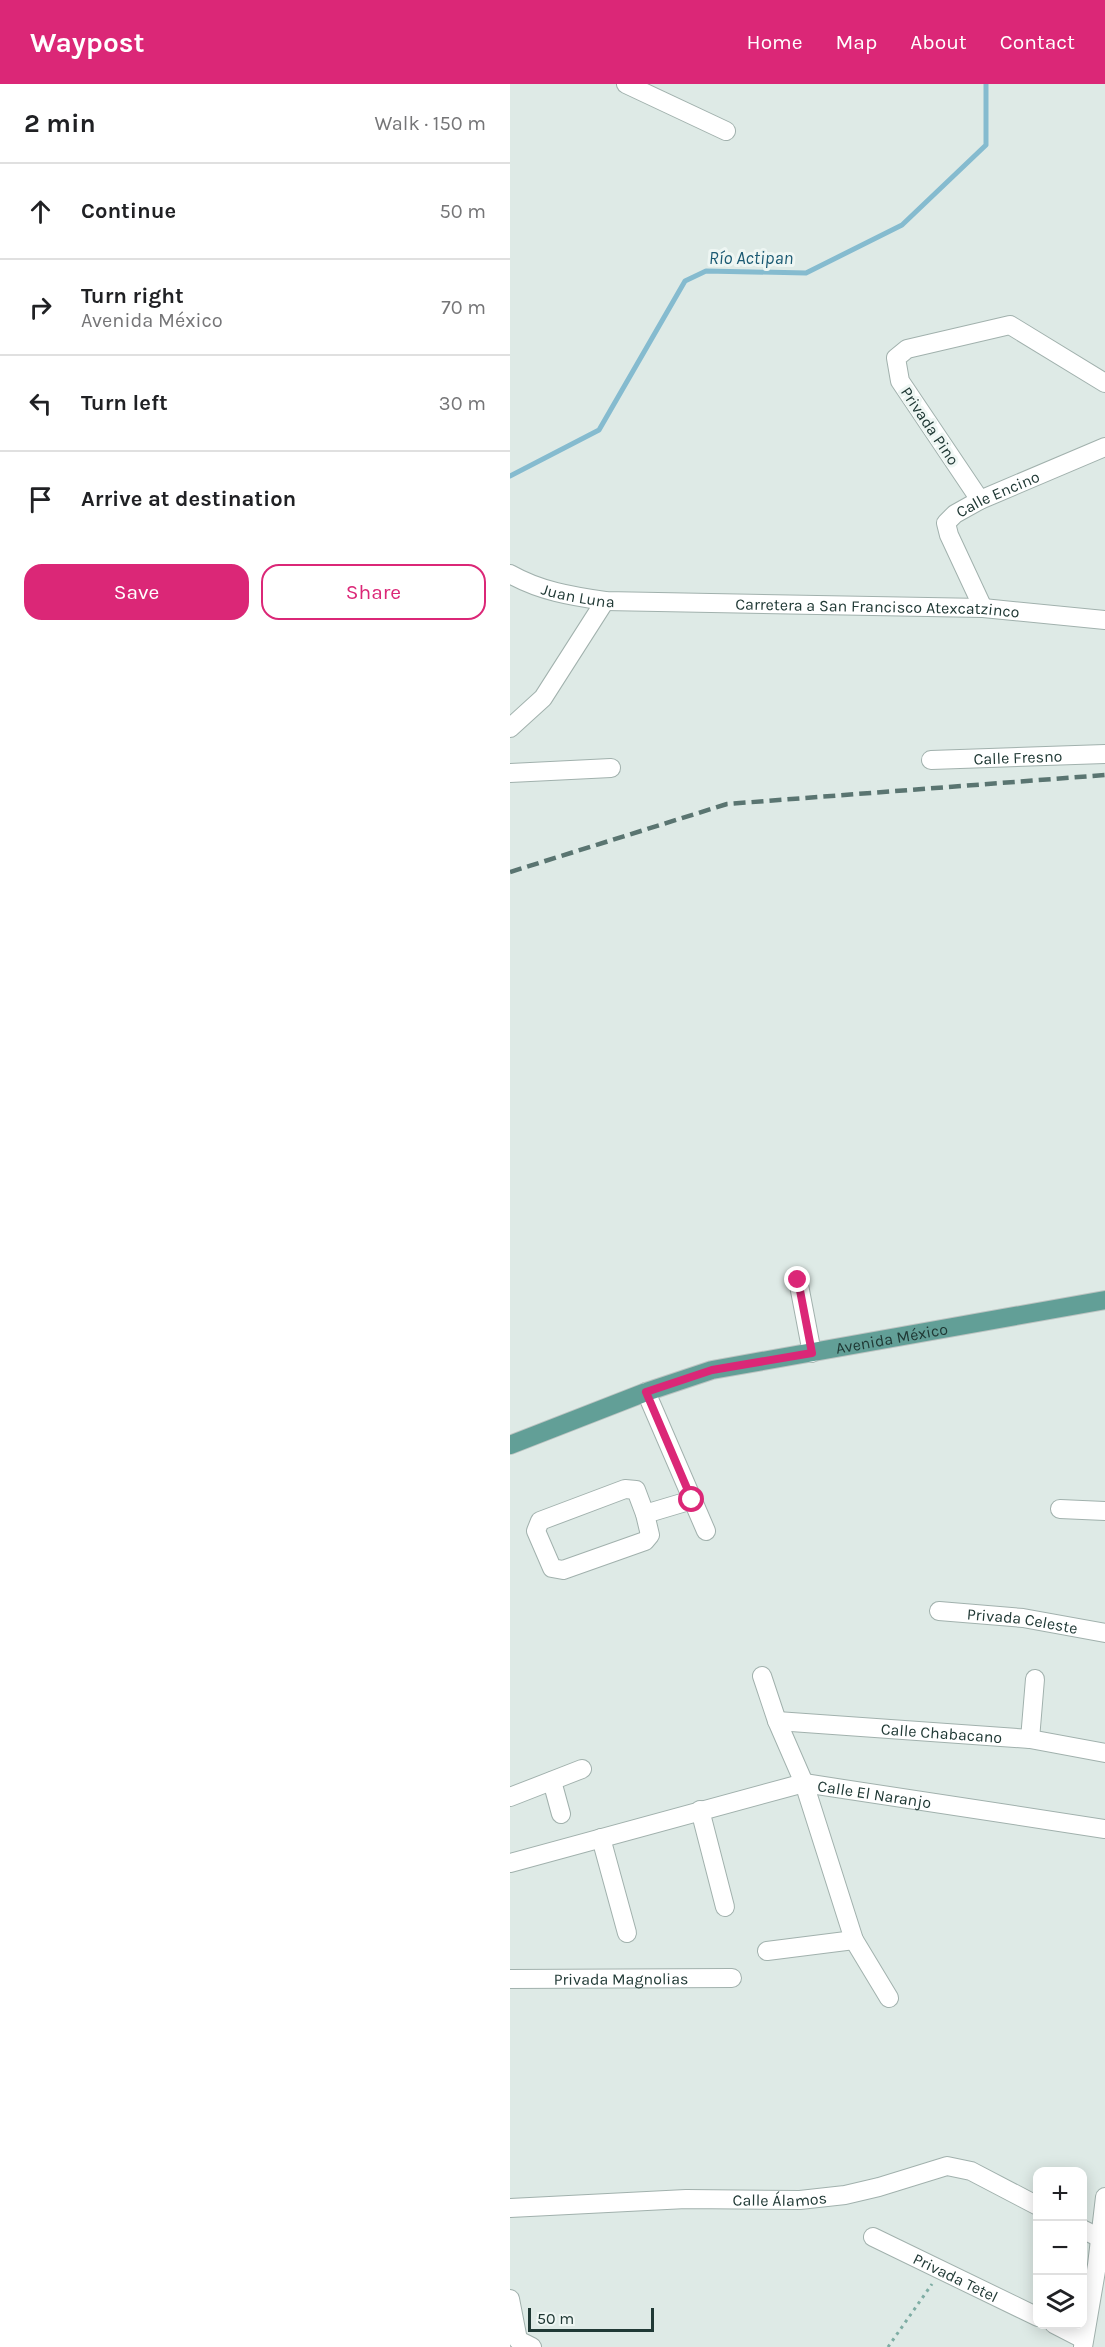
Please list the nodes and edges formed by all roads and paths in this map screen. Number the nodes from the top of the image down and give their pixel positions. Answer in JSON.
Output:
{"nodes":[{"id":1,"x":626,"y":84,"type":"edge"},
{"id":2,"x":726,"y":131,"type":"dead end"},
{"id":3,"x":1105,"y":383,"type":"edge"},
{"id":4,"x":1105,"y":447,"type":"edge"},
{"id":5,"x":980,"y":500,"type":"junction"},
{"id":6,"x":510,"y":574,"type":"edge"},
{"id":7,"x":605,"y":602,"type":"junction"},
{"id":8,"x":650,"y":603,"type":"joint"},
{"id":9,"x":983,"y":608,"type":"junction"},
{"id":10,"x":1105,"y":620,"type":"edge"},
{"id":11,"x":510,"y":728,"type":"edge"},
{"id":12,"x":1105,"y":754,"type":"edge"},
{"id":13,"x":932,"y":760,"type":"dead end"},
{"id":14,"x":610,"y":768,"type":"dead end"},
{"id":15,"x":510,"y":773,"type":"edge"},
{"id":16,"x":798,"y":1280,"type":"dead end"},
{"id":17,"x":1105,"y":1300,"type":"edge"},
{"id":18,"x":812,"y":1353,"type":"junction"},
{"id":19,"x":646,"y":1392,"type":"junction"},
{"id":20,"x":510,"y":1445,"type":"edge"},
{"id":21,"x":692,"y":1500,"type":"junction"},
{"id":22,"x":1060,"y":1509,"type":"dead end"},
{"id":23,"x":1105,"y":1511,"type":"edge"},
{"id":24,"x":645,"y":1514,"type":"junction"},
{"id":25,"x":706,"y":1531,"type":"dead end"},
{"id":26,"x":939,"y":1611,"type":"dead end"},
{"id":27,"x":1105,"y":1633,"type":"edge"},
{"id":28,"x":762,"y":1676,"type":"dead end"},
{"id":29,"x":1035,"y":1679,"type":"dead end"},
{"id":30,"x":777,"y":1721,"type":"junction"},
{"id":31,"x":1030,"y":1739,"type":"junction"},
{"id":32,"x":1105,"y":1753,"type":"edge"},
{"id":33,"x":582,"y":1769,"type":"dead end"},
{"id":34,"x":552,"y":1780,"type":"junction"},
{"id":35,"x":804,"y":1783,"type":"junction"},
{"id":36,"x":510,"y":1797,"type":"edge"},
{"id":37,"x":700,"y":1810,"type":"junction"},
{"id":38,"x":561,"y":1814,"type":"dead end"},
{"id":39,"x":1105,"y":1829,"type":"edge"},
{"id":40,"x":601,"y":1838,"type":"junction"},
{"id":41,"x":510,"y":1863,"type":"edge"},
{"id":42,"x":725,"y":1907,"type":"dead end"},
{"id":43,"x":627,"y":1933,"type":"dead end"},
{"id":44,"x":854,"y":1940,"type":"junction"},
{"id":45,"x":768,"y":1951,"type":"dead end"},
{"id":46,"x":732,"y":1978,"type":"dead end"},
{"id":47,"x":510,"y":1979,"type":"edge"},
{"id":48,"x":889,"y":1998,"type":"dead end"},
{"id":49,"x":1105,"y":2197,"type":"edge"},
{"id":50,"x":1033,"y":2203,"type":"edge"},
{"id":51,"x":510,"y":2208,"type":"edge"},
{"id":52,"x":1087,"y":2231,"type":"edge"},
{"id":53,"x":873,"y":2237,"type":"dead end"},
{"id":54,"x":1100,"y":2238,"type":"junction"},
{"id":55,"x":1101,"y":2267,"type":"edge"},
{"id":56,"x":942,"y":2270,"type":"junction"},
{"id":57,"x":510,"y":2299,"type":"edge"},
{"id":58,"x":1033,"y":2314,"type":"edge"},
{"id":59,"x":1060,"y":2329,"type":"edge"},
{"id":60,"x":1083,"y":2343,"type":"edge"},
{"id":61,"x":532,"y":2347,"type":"edge"},
{"id":62,"x":888,"y":2347,"type":"edge"}],
"edges":[{"from":1,"to":2,"type":"street"},
{"from":3,"to":5,"type":"street","name":"Privada Pino"},
{"from":4,"to":5,"type":"street","name":"Calle Encino"},
{"from":5,"to":9,"type":"street","name":"Calle Encino"},
{"from":6,"to":7,"type":"street","name":"Juan Luna"},
{"from":7,"to":8,"type":"street","name":"Juan Luna"},
{"from":7,"to":11,"type":"street"},
{"from":8,"to":9,"type":"street","name":"Carretera a San Francisco Atexcatzinco"},
{"from":9,"to":10,"type":"street","name":"Carretera a San Francisco Atexcatzinco"},
{"from":12,"to":13,"type":"street","name":"Calle Fresno"},
{"from":14,"to":15,"type":"street"},
{"from":16,"to":18,"type":"street"},
{"from":17,"to":18,"type":"main road","name":"Avenida México"},
{"from":18,"to":19,"type":"main road","name":"Avenida México"},
{"from":19,"to":20,"type":"main road","name":"Avenida México"},
{"from":19,"to":21,"type":"street"},
{"from":21,"to":24,"type":"street"},
{"from":21,"to":25,"type":"street"},
{"from":22,"to":23,"type":"street"},
{"from":24,"to":24,"type":"street"},
{"from":26,"to":27,"type":"street","name":"Privada Celeste"},
{"from":28,"to":30,"type":"street"},
{"from":29,"to":31,"type":"street"},
{"from":30,"to":31,"type":"street","name":"Calle Chabacano"},
{"from":30,"to":35,"type":"street"},
{"from":31,"to":32,"type":"street","name":"Calle Chabacano"},
{"from":33,"to":34,"type":"street"},
{"from":34,"to":36,"type":"street"},
{"from":34,"to":38,"type":"street"},
{"from":35,"to":37,"type":"street","name":"Calle El Naranjo"},
{"from":35,"to":39,"type":"street","name":"Calle El Naranjo"},
{"from":35,"to":44,"type":"street"},
{"from":37,"to":40,"type":"street","name":"Calle El Naranjo"},
{"from":37,"to":42,"type":"street"},
{"from":40,"to":41,"type":"street","name":"Calle El Naranjo"},
{"from":40,"to":43,"type":"street"},
{"from":44,"to":45,"type":"street"},
{"from":44,"to":48,"type":"street"},
{"from":46,"to":47,"type":"street","name":"Privada Magnolias"},
{"from":49,"to":54,"type":"street"},
{"from":50,"to":51,"type":"street","name":"Calle Álamos"},
{"from":52,"to":54,"type":"street"},
{"from":53,"to":56,"type":"street","name":"Privada Tetel"},
{"from":54,"to":55,"type":"street"},
{"from":55,"to":60,"type":"street"},
{"from":56,"to":58,"type":"street","name":"Privada Tetel"},
{"from":56,"to":62,"type":"path"},
{"from":57,"to":61,"type":"street"},
{"from":59,"to":60,"type":"street"}]}
